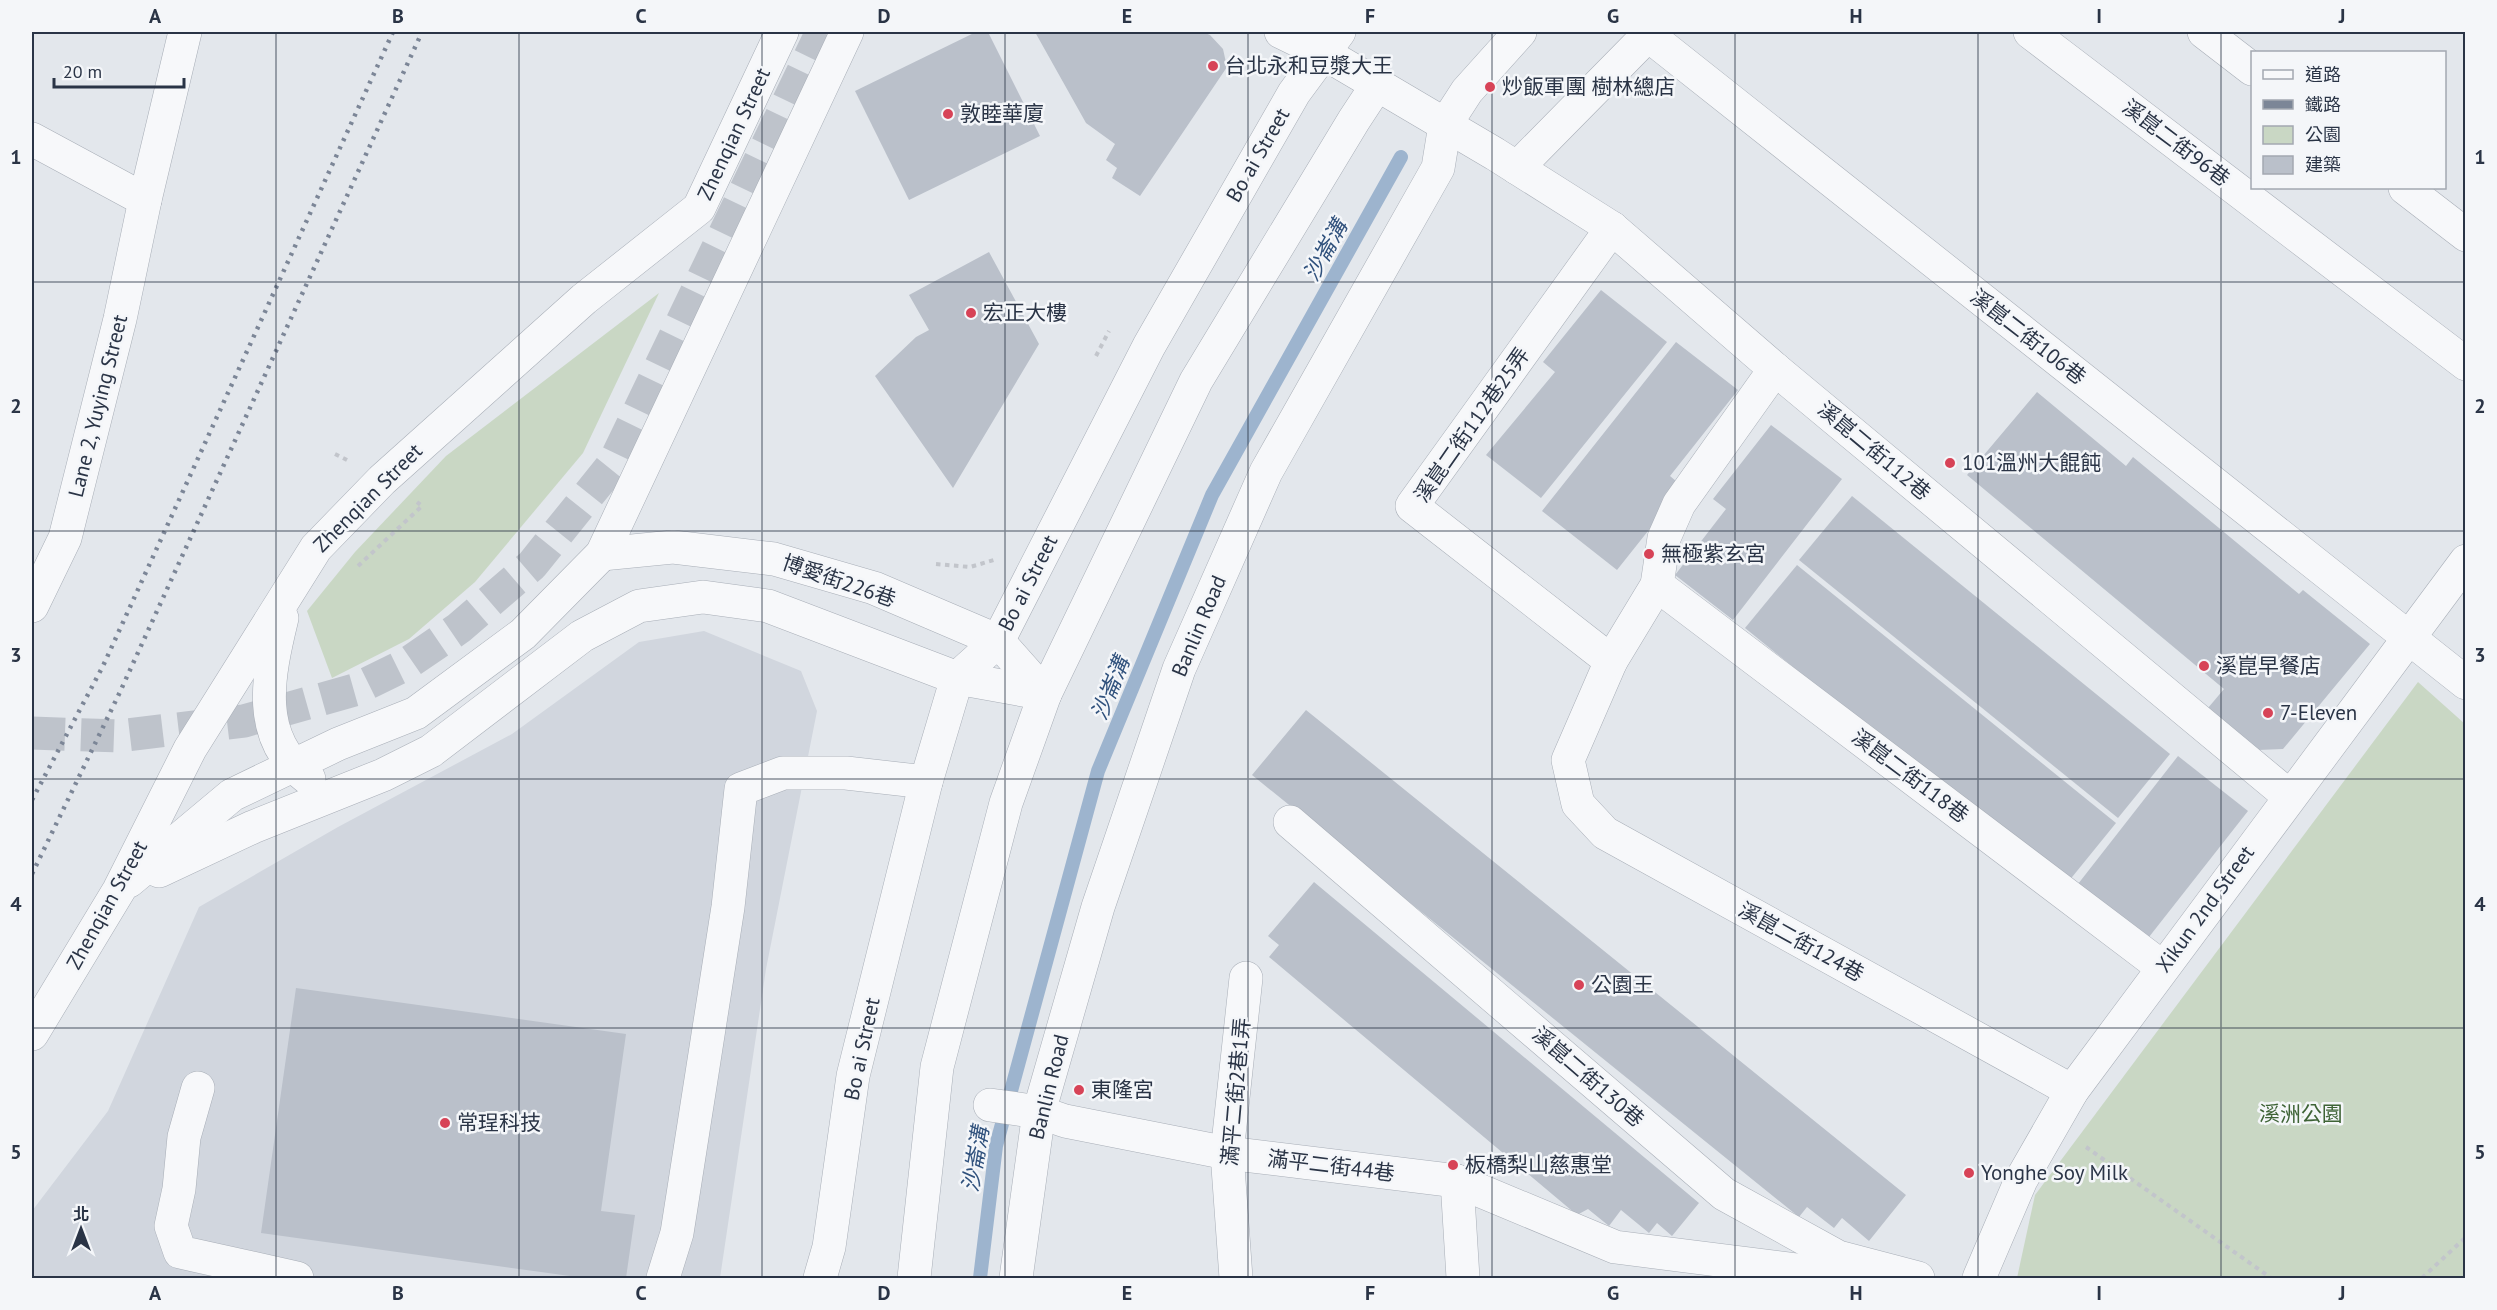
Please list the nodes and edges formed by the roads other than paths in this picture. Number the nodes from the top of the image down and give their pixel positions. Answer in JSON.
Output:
{"nodes":[{"id":1,"x":185,"y":32,"type":"edge"},
{"id":2,"x":782,"y":32,"type":"edge"},
{"id":3,"x":847,"y":32,"type":"edge"},
{"id":4,"x":1281,"y":32,"type":"edge"},
{"id":5,"x":1520,"y":32,"type":"edge"},
{"id":6,"x":2030,"y":32,"type":"edge"},
{"id":7,"x":2205,"y":32,"type":"edge"},
{"id":8,"x":1649,"y":33,"type":"edge"},
{"id":9,"x":1331,"y":42,"type":"edge"},
{"id":10,"x":2251,"y":67,"type":"edge"},
{"id":11,"x":1377,"y":85,"type":"junction"},
{"id":12,"x":1446,"y":125,"type":"junction"},
{"id":13,"x":32,"y":139,"type":"edge"},
{"id":14,"x":1517,"y":168,"type":"junction"},
{"id":15,"x":2406,"y":189,"type":"edge"},
{"id":16,"x":145,"y":200,"type":"junction"},
{"id":17,"x":1612,"y":228,"type":"junction"},
{"id":18,"x":2466,"y":235,"type":"edge"},
{"id":19,"x":2466,"y":364,"type":"edge"},
{"id":20,"x":1776,"y":369,"type":"junction"},
{"id":21,"x":602,"y":554,"type":"junction"},
{"id":22,"x":2466,"y":561,"type":"edge"},
{"id":23,"x":1657,"y":585,"type":"junction"},
{"id":24,"x":289,"y":590,"type":"junction"},
{"id":25,"x":32,"y":606,"type":"edge"},
{"id":26,"x":2408,"y":639,"type":"junction"},
{"id":27,"x":998,"y":641,"type":"junction"},
{"id":28,"x":1611,"y":661,"type":"junction"},
{"id":29,"x":957,"y":678,"type":"junction"},
{"id":30,"x":2466,"y":683,"type":"edge"},
{"id":31,"x":1045,"y":694,"type":"junction"},
{"id":32,"x":291,"y":766,"type":"junction"},
{"id":33,"x":926,"y":782,"type":"junction"},
{"id":34,"x":330,"y":795,"type":"junction"},
{"id":35,"x":2289,"y":796,"type":"junction"},
{"id":36,"x":1290,"y":822,"type":"dead end"},
{"id":37,"x":119,"y":890,"type":"junction"},
{"id":38,"x":2162,"y":966,"type":"junction"},
{"id":39,"x":1246,"y":978,"type":"dead end"},
{"id":40,"x":32,"y":1034,"type":"edge"},
{"id":41,"x":198,"y":1088,"type":"dead end"},
{"id":42,"x":2072,"y":1091,"type":"junction"},
{"id":43,"x":990,"y":1105,"type":"dead end"},
{"id":44,"x":1031,"y":1111,"type":"junction"},
{"id":45,"x":1227,"y":1153,"type":"junction"},
{"id":46,"x":1457,"y":1181,"type":"junction"},
{"id":47,"x":828,"y":1263,"type":"edge"},
{"id":48,"x":297,"y":1278,"type":"edge"},
{"id":49,"x":663,"y":1278,"type":"edge"},
{"id":50,"x":820,"y":1278,"type":"edge"},
{"id":51,"x":915,"y":1278,"type":"edge"},
{"id":52,"x":1016,"y":1278,"type":"edge"},
{"id":53,"x":1236,"y":1278,"type":"edge"},
{"id":54,"x":1463,"y":1278,"type":"edge"},
{"id":55,"x":1861,"y":1278,"type":"edge"},
{"id":56,"x":1918,"y":1278,"type":"edge"},
{"id":57,"x":1979,"y":1278,"type":"edge"}],
"edges":[{"from":1,"to":16,"type":"street","name":"Lane 2, Yuying Street"},
{"from":2,"to":24,"type":"street","name":"Zhenqian Street"},
{"from":3,"to":21,"type":"street"},
{"from":4,"to":9,"type":"street","name":"溪崑二街112巷"},
{"from":5,"to":12,"type":"street","name":"Banlin Road"},
{"from":6,"to":19,"type":"street","name":"溪崑二街96巷"},
{"from":7,"to":10,"type":"street"},
{"from":8,"to":14,"type":"street"},
{"from":8,"to":26,"type":"street","name":"溪崑二街106巷"},
{"from":9,"to":11,"type":"street","name":"溪崑二街112巷"},
{"from":9,"to":27,"type":"street","name":"Bo ai Street"},
{"from":11,"to":12,"type":"street","name":"溪崑二街112巷"},
{"from":11,"to":31,"type":"street"},
{"from":12,"to":14,"type":"street","name":"溪崑二街112巷"},
{"from":12,"to":44,"type":"street","name":"Banlin Road"},
{"from":13,"to":16,"type":"street"},
{"from":14,"to":17,"type":"street","name":"溪崑二街112巷"},
{"from":15,"to":18,"type":"street"},
{"from":16,"to":25,"type":"street","name":"Lane 2, Yuying Street"},
{"from":17,"to":20,"type":"street","name":"溪崑二街112巷"},
{"from":17,"to":28,"type":"street","name":"溪崑二街112巷25弄"},
{"from":20,"to":23,"type":"street"},
{"from":20,"to":35,"type":"street","name":"溪崑二街112巷"},
{"from":21,"to":27,"type":"street","name":"博愛街226巷"},
{"from":21,"to":32,"type":"street"},
{"from":22,"to":26,"type":"street","name":"Xikun 2nd Street"},
{"from":23,"to":28,"type":"street"},
{"from":23,"to":38,"type":"street","name":"溪崑二街118巷"},
{"from":24,"to":32,"type":"street"},
{"from":24,"to":37,"type":"street","name":"Zhenqian Street"},
{"from":26,"to":30,"type":"street","name":"溪崑二街106巷"},
{"from":26,"to":35,"type":"street","name":"Xikun 2nd Street"},
{"from":27,"to":29,"type":"street","name":"Bo ai Street"},
{"from":27,"to":31,"type":"street","name":"博愛街226巷"},
{"from":28,"to":42,"type":"street","name":"溪崑二街124巷"},
{"from":29,"to":31,"type":"street"},
{"from":29,"to":33,"type":"street","name":"Bo ai Street"},
{"from":29,"to":34,"type":"street"},
{"from":31,"to":51,"type":"street"},
{"from":32,"to":34,"type":"street"},
{"from":32,"to":37,"type":"street"},
{"from":33,"to":47,"type":"street","name":"Bo ai Street"},
{"from":33,"to":49,"type":"street"},
{"from":34,"to":37,"type":"street"},
{"from":35,"to":38,"type":"street","name":"Xikun 2nd Street"},
{"from":36,"to":56,"type":"street","name":"溪崑二街130巷"},
{"from":37,"to":40,"type":"street","name":"Zhenqian Street"},
{"from":38,"to":42,"type":"street","name":"Xikun 2nd Street"},
{"from":39,"to":45,"type":"street","name":"滿平二街2巷1弄"},
{"from":41,"to":48,"type":"street"},
{"from":42,"to":57,"type":"street","name":"Xikun 2nd Street"},
{"from":43,"to":44,"type":"street","name":"滿平二街44巷"},
{"from":44,"to":45,"type":"street","name":"滿平二街44巷"},
{"from":44,"to":52,"type":"street","name":"Banlin Road"},
{"from":45,"to":46,"type":"street","name":"滿平二街44巷"},
{"from":45,"to":53,"type":"street","name":"滿平二街2巷1弄"},
{"from":46,"to":54,"type":"street"},
{"from":46,"to":55,"type":"street","name":"滿平二街44巷"},
{"from":47,"to":50,"type":"street","name":"Bo ai Street"}]}
